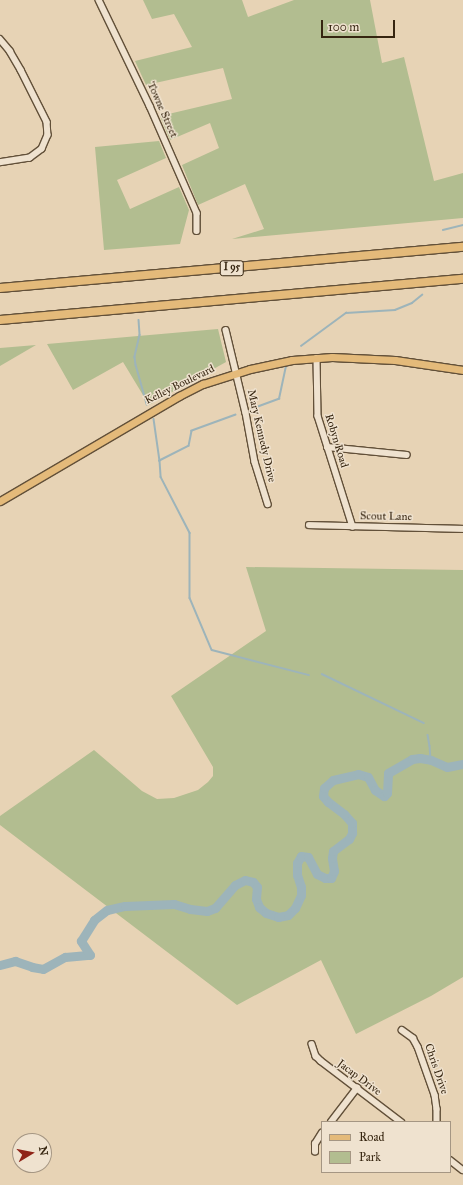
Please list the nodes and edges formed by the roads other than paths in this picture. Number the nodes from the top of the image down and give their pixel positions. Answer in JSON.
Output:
{"nodes":[{"id":1,"x":99,"y":0,"type":"edge"},
{"id":2,"x":0,"y":39,"type":"edge"},
{"id":3,"x":0,"y":163,"type":"edge"},
{"id":4,"x":197,"y":231,"type":"dead end"},
{"id":5,"x":463,"y":247,"type":"edge"},
{"id":6,"x":463,"y":279,"type":"edge"},
{"id":7,"x":0,"y":288,"type":"edge"},
{"id":8,"x":0,"y":320,"type":"edge"},
{"id":9,"x":226,"y":330,"type":"dead end"},
{"id":10,"x":317,"y":358,"type":"junction"},
{"id":11,"x":463,"y":370,"type":"edge"},
{"id":12,"x":235,"y":373,"type":"junction"},
{"id":13,"x":327,"y":447,"type":"junction"},
{"id":14,"x":407,"y":455,"type":"dead end"},
{"id":15,"x":0,"y":501,"type":"edge"},
{"id":16,"x":268,"y":504,"type":"dead end"},
{"id":17,"x":309,"y":525,"type":"dead end"},
{"id":18,"x":353,"y":527,"type":"junction"},
{"id":19,"x":463,"y":529,"type":"edge"},
{"id":20,"x":402,"y":1030,"type":"dead end"},
{"id":21,"x":312,"y":1044,"type":"dead end"},
{"id":22,"x":357,"y":1088,"type":"junction"},
{"id":23,"x":332,"y":1121,"type":"edge"},
{"id":24,"x":400,"y":1121,"type":"edge"},
{"id":25,"x":436,"y":1121,"type":"edge"},
{"id":26,"x":321,"y":1135,"type":"edge"},
{"id":27,"x":315,"y":1152,"type":"dead end"},
{"id":28,"x":451,"y":1161,"type":"edge"},
{"id":29,"x":463,"y":1170,"type":"edge"}],
"edges":[{"from":1,"to":4,"type":"street","name":"Towne Street"},
{"from":2,"to":3,"type":"street"},
{"from":5,"to":7,"type":"highway","number":"I 95"},
{"from":6,"to":8,"type":"highway"},
{"from":9,"to":12,"type":"street"},
{"from":10,"to":11,"type":"main road","name":"Kelley Boulevard"},
{"from":10,"to":12,"type":"main road","name":"Kelley Boulevard"},
{"from":10,"to":13,"type":"street","name":"Robyn Road"},
{"from":12,"to":15,"type":"main road","name":"Kelley Boulevard"},
{"from":12,"to":16,"type":"street","name":"Mary Kennedy Drive"},
{"from":13,"to":14,"type":"street"},
{"from":13,"to":18,"type":"street","name":"Robyn Road"},
{"from":17,"to":18,"type":"street","name":"Scout Lane"},
{"from":18,"to":19,"type":"street","name":"Scout Lane"},
{"from":20,"to":25,"type":"street","name":"Chris Drive"},
{"from":21,"to":22,"type":"street","name":"Jacap Drive"},
{"from":22,"to":23,"type":"street"},
{"from":22,"to":24,"type":"street","name":"Jacap Drive"},
{"from":26,"to":27,"type":"street"},
{"from":28,"to":29,"type":"street"}]}
